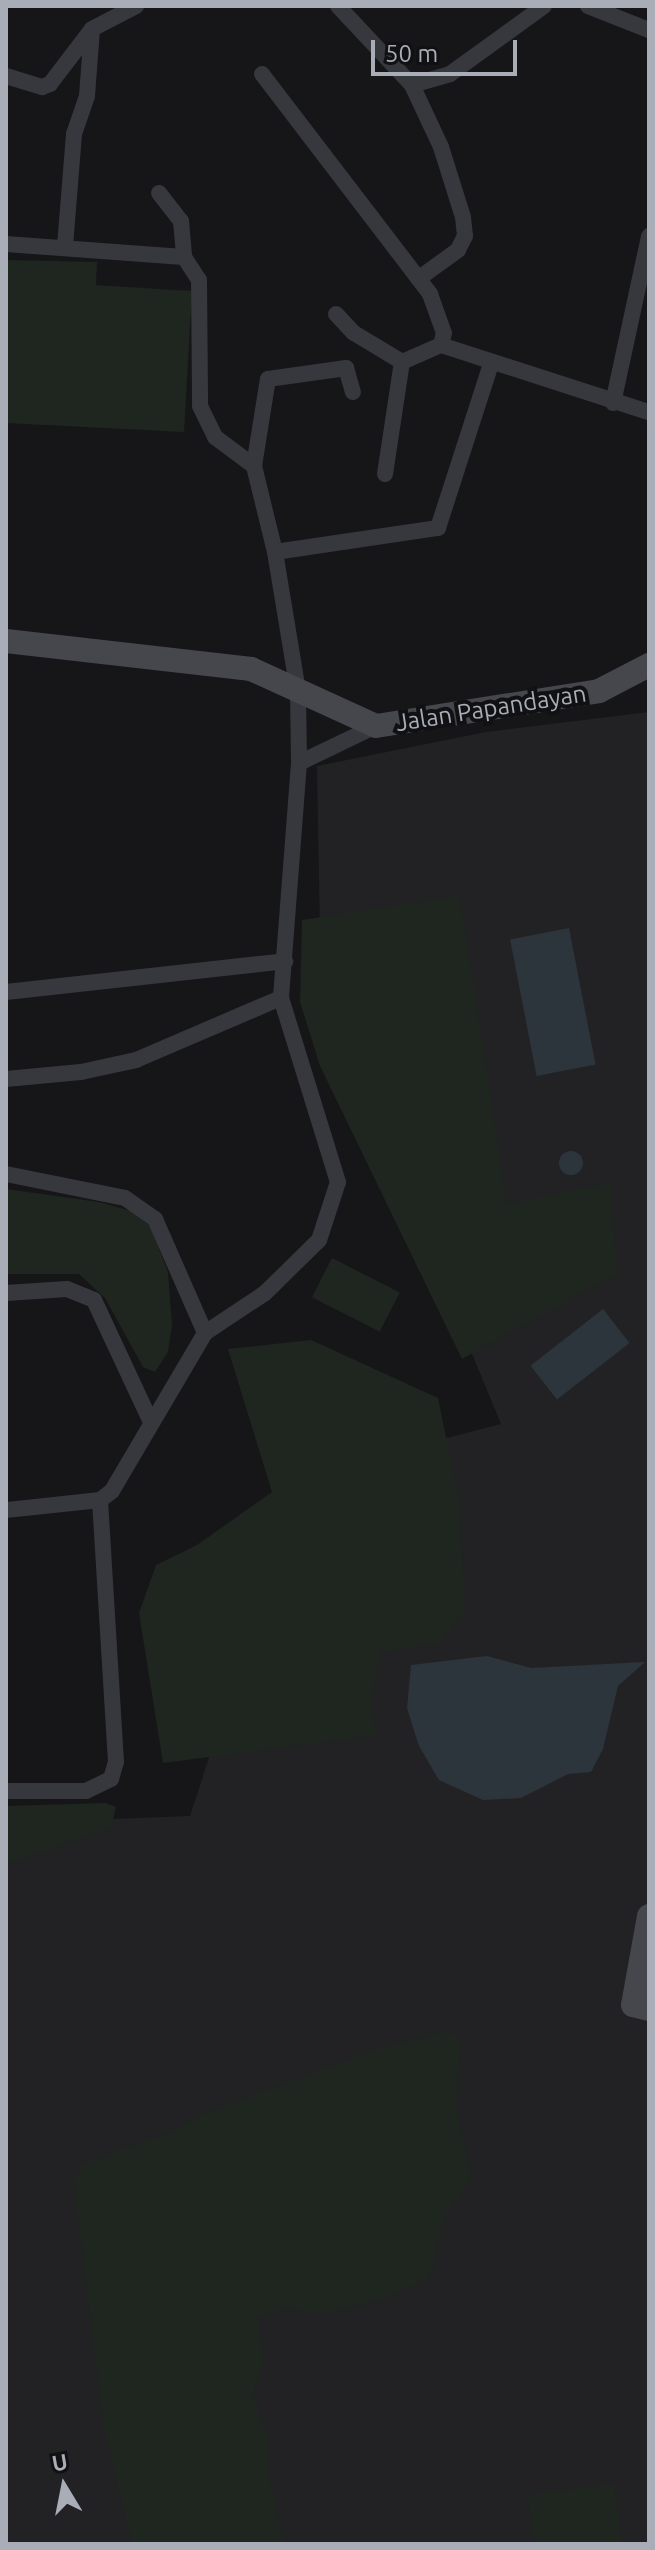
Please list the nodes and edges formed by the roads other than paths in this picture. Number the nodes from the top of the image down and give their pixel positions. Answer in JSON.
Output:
{"nodes":[{"id":1,"x":136,"y":6,"type":"edge"},
{"id":2,"x":338,"y":6,"type":"edge"},
{"id":3,"x":544,"y":6,"type":"edge"},
{"id":4,"x":588,"y":6,"type":"edge"},
{"id":5,"x":92,"y":29,"type":"junction"},
{"id":6,"x":649,"y":30,"type":"edge"},
{"id":7,"x":262,"y":74,"type":"dead end"},
{"id":8,"x":6,"y":76,"type":"edge"},
{"id":9,"x":412,"y":85,"type":"junction"},
{"id":10,"x":159,"y":193,"type":"dead end"},
{"id":11,"x":649,"y":236,"type":"edge"},
{"id":12,"x":6,"y":244,"type":"edge"},
{"id":13,"x":65,"y":246,"type":"junction"},
{"id":14,"x":184,"y":257,"type":"junction"},
{"id":15,"x":418,"y":279,"type":"junction"},
{"id":16,"x":336,"y":314,"type":"dead end"},
{"id":17,"x":441,"y":345,"type":"junction"},
{"id":18,"x":402,"y":362,"type":"junction"},
{"id":19,"x":491,"y":364,"type":"junction"},
{"id":20,"x":353,"y":392,"type":"dead end"},
{"id":21,"x":613,"y":403,"type":"junction"},
{"id":22,"x":649,"y":412,"type":"edge"},
{"id":23,"x":254,"y":466,"type":"junction"},
{"id":24,"x":385,"y":474,"type":"dead end"},
{"id":25,"x":275,"y":552,"type":"junction"},
{"id":26,"x":6,"y":641,"type":"edge"},
{"id":27,"x":649,"y":665,"type":"edge"},
{"id":28,"x":298,"y":691,"type":"junction"},
{"id":29,"x":376,"y":726,"type":"junction"},
{"id":30,"x":299,"y":763,"type":"junction"},
{"id":31,"x":285,"y":961,"type":"junction"},
{"id":32,"x":6,"y":992,"type":"edge"},
{"id":33,"x":281,"y":998,"type":"junction"},
{"id":34,"x":6,"y":1079,"type":"edge"},
{"id":35,"x":6,"y":1174,"type":"edge"},
{"id":36,"x":6,"y":1293,"type":"edge"},
{"id":37,"x":205,"y":1333,"type":"junction"},
{"id":38,"x":151,"y":1422,"type":"junction"},
{"id":39,"x":100,"y":1500,"type":"junction"},
{"id":40,"x":6,"y":1510,"type":"edge"},
{"id":41,"x":6,"y":1791,"type":"edge"},
{"id":42,"x":649,"y":1916,"type":"edge"},
{"id":43,"x":641,"y":2007,"type":"edge"}],
"edges":[{"from":1,"to":5,"type":"street"},
{"from":2,"to":9,"type":"street"},
{"from":3,"to":9,"type":"street"},
{"from":4,"to":6,"type":"street"},
{"from":5,"to":8,"type":"street"},
{"from":5,"to":13,"type":"street"},
{"from":7,"to":15,"type":"street"},
{"from":9,"to":15,"type":"street"},
{"from":10,"to":14,"type":"street"},
{"from":11,"to":21,"type":"street"},
{"from":12,"to":13,"type":"street"},
{"from":13,"to":14,"type":"street"},
{"from":14,"to":23,"type":"street"},
{"from":15,"to":17,"type":"street"},
{"from":16,"to":18,"type":"street"},
{"from":17,"to":18,"type":"street"},
{"from":17,"to":19,"type":"street"},
{"from":18,"to":24,"type":"street"},
{"from":19,"to":21,"type":"street"},
{"from":19,"to":25,"type":"street"},
{"from":20,"to":23,"type":"street"},
{"from":21,"to":22,"type":"street"},
{"from":23,"to":25,"type":"street"},
{"from":25,"to":28,"type":"street"},
{"from":26,"to":28,"type":"main road","name":"Jalan Papandayan"},
{"from":27,"to":29,"type":"main road","name":"Jalan Papandayan"},
{"from":28,"to":29,"type":"main road","name":"Jalan Papandayan"},
{"from":28,"to":30,"type":"street"},
{"from":29,"to":30,"type":"street"},
{"from":30,"to":31,"type":"street"},
{"from":31,"to":32,"type":"street"},
{"from":31,"to":33,"type":"street"},
{"from":33,"to":34,"type":"street"},
{"from":33,"to":37,"type":"street"},
{"from":35,"to":37,"type":"street"},
{"from":36,"to":38,"type":"street"},
{"from":37,"to":38,"type":"street"},
{"from":38,"to":39,"type":"street"},
{"from":39,"to":40,"type":"street"},
{"from":39,"to":41,"type":"street"},
{"from":42,"to":43,"type":"main road"}]}
